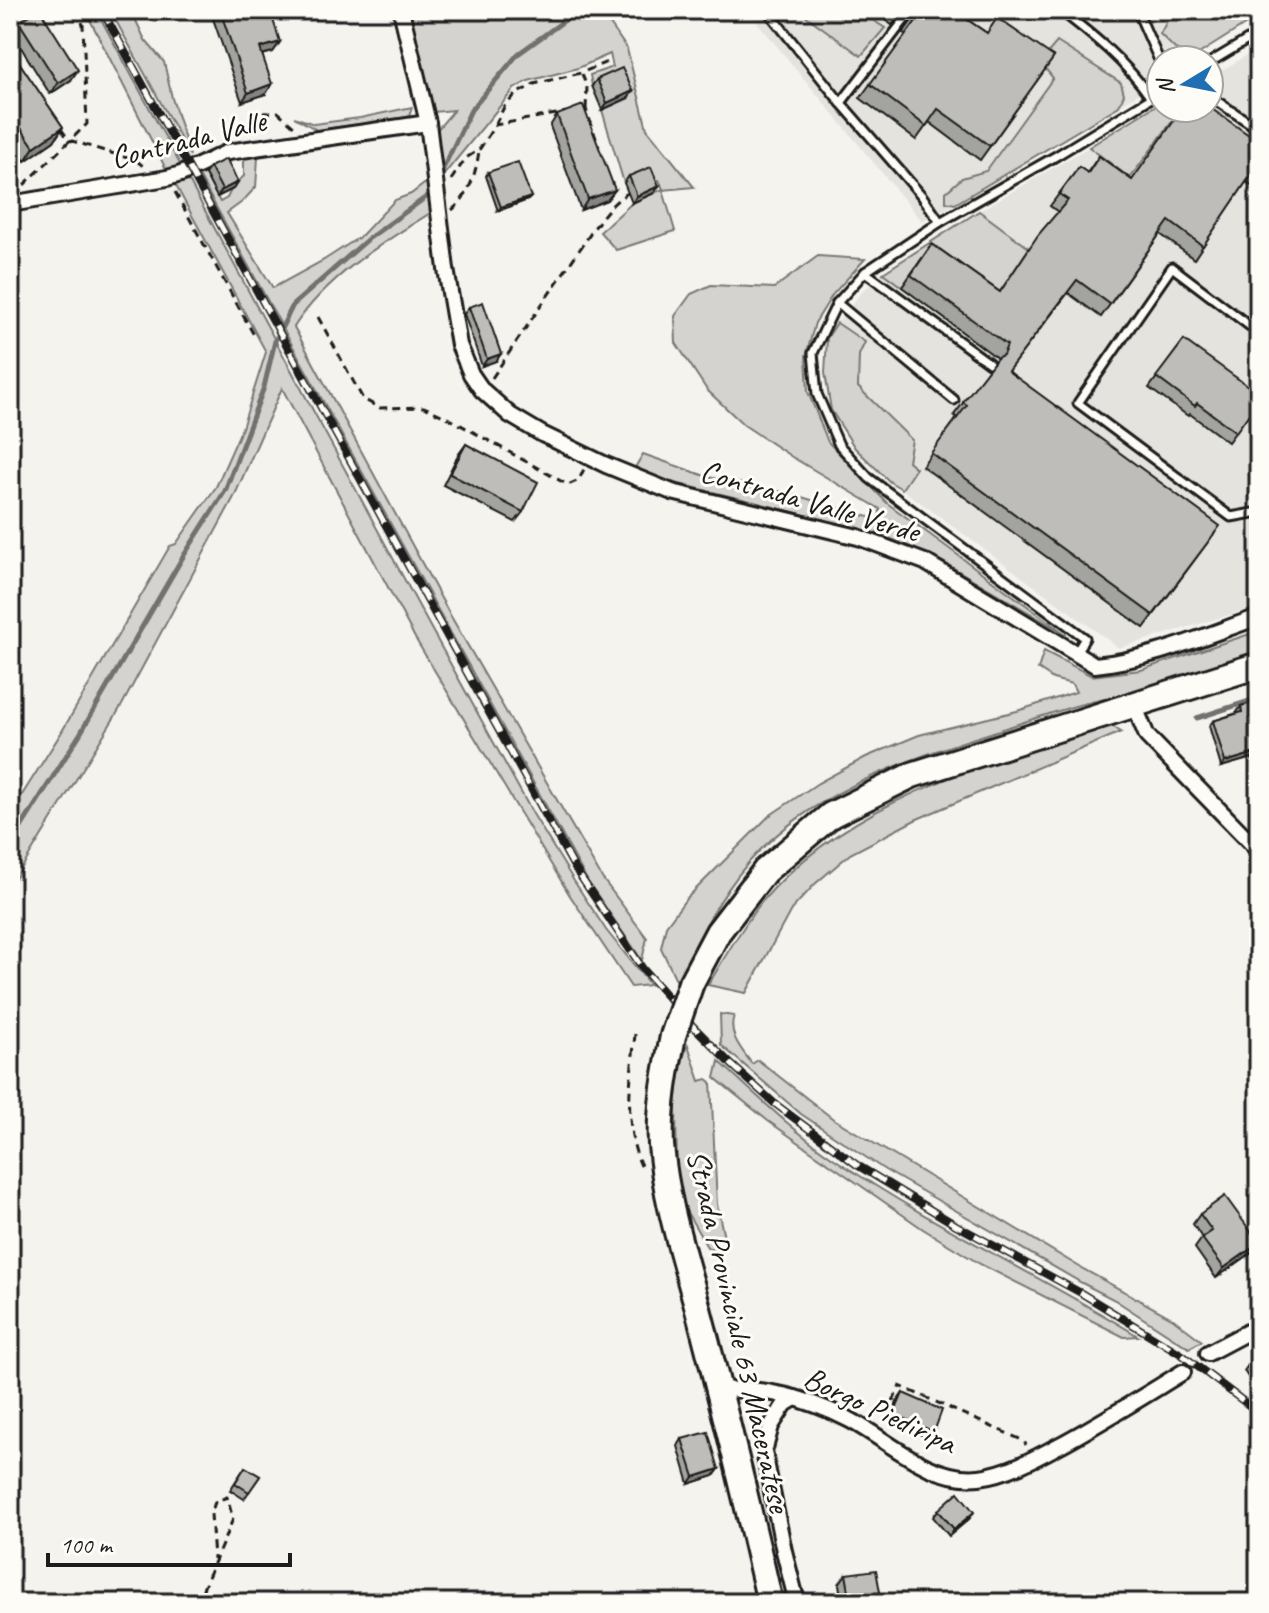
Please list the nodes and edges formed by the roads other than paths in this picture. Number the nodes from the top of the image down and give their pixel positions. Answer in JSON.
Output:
{"nodes":[{"id":1,"x":401,"y":10,"type":"edge"},
{"id":2,"x":767,"y":10,"type":"edge"},
{"id":3,"x":912,"y":10,"type":"edge"},
{"id":4,"x":1060,"y":10,"type":"edge"},
{"id":5,"x":1137,"y":10,"type":"edge"},
{"id":6,"x":1259,"y":33,"type":"edge"},
{"id":7,"x":1153,"y":44,"type":"edge"},
{"id":8,"x":1225,"y":53,"type":"edge"},
{"id":9,"x":1145,"y":90,"type":"edge"},
{"id":10,"x":1145,"y":102,"type":"edge"},
{"id":11,"x":841,"y":103,"type":"junction"},
{"id":12,"x":1225,"y":107,"type":"edge"},
{"id":13,"x":428,"y":123,"type":"junction"},
{"id":14,"x":1259,"y":129,"type":"edge"},
{"id":15,"x":10,"y":204,"type":"edge"},
{"id":16,"x":940,"y":222,"type":"junction"},
{"id":17,"x":865,"y":272,"type":"junction"},
{"id":18,"x":837,"y":303,"type":"junction"},
{"id":19,"x":1259,"y":333,"type":"edge"},
{"id":20,"x":989,"y":363,"type":"edge"},
{"id":21,"x":954,"y":400,"type":"dead end"},
{"id":22,"x":1259,"y":512,"type":"edge"},
{"id":23,"x":1259,"y":617,"type":"edge"},
{"id":24,"x":1075,"y":654,"type":"junction"},
{"id":25,"x":1259,"y":665,"type":"edge"},
{"id":26,"x":1134,"y":705,"type":"junction"},
{"id":27,"x":1259,"y":851,"type":"edge"},
{"id":28,"x":1259,"y":1326,"type":"edge"},
{"id":29,"x":1208,"y":1353,"type":"dead end"},
{"id":30,"x":1183,"y":1372,"type":"dead end"},
{"id":31,"x":719,"y":1390,"type":"junction"},
{"id":32,"x":795,"y":1398,"type":"junction"},
{"id":33,"x":770,"y":1603,"type":"edge"},
{"id":34,"x":797,"y":1603,"type":"edge"}],
"edges":[{"from":1,"to":13,"type":"street","name":"Contrada Valle Verde"},
{"from":2,"to":11,"type":"lane"},
{"from":3,"to":11,"type":"lane"},
{"from":4,"to":9,"type":"lane"},
{"from":5,"to":7,"type":"lane"},
{"from":6,"to":8,"type":"lane"},
{"from":10,"to":16,"type":"lane"},
{"from":11,"to":16,"type":"lane"},
{"from":12,"to":14,"type":"lane"},
{"from":13,"to":15,"type":"street","name":"Contrada Valle"},
{"from":13,"to":24,"type":"street","name":"Contrada Valle Verde"},
{"from":16,"to":17,"type":"lane"},
{"from":17,"to":18,"type":"lane"},
{"from":17,"to":20,"type":"lane"},
{"from":18,"to":21,"type":"lane"},
{"from":18,"to":24,"type":"lane"},
{"from":19,"to":22,"type":"lane"},
{"from":23,"to":24,"type":"street","name":"Contrada Valle Verde"},
{"from":25,"to":26,"type":"main road","name":"Strada Provinciale 63 Maceratese"},
{"from":26,"to":27,"type":"street"},
{"from":26,"to":31,"type":"main road","name":"Strada Provinciale 63 Maceratese","bridge":true},
{"from":28,"to":29,"type":"street"},
{"from":30,"to":32,"type":"street","name":"Borgo Piediripa"},
{"from":31,"to":32,"type":"street","name":"Borgo Piediripa"},
{"from":31,"to":33,"type":"main road","name":"Strada Provinciale 63 Maceratese"},
{"from":32,"to":34,"type":"street"}]}
